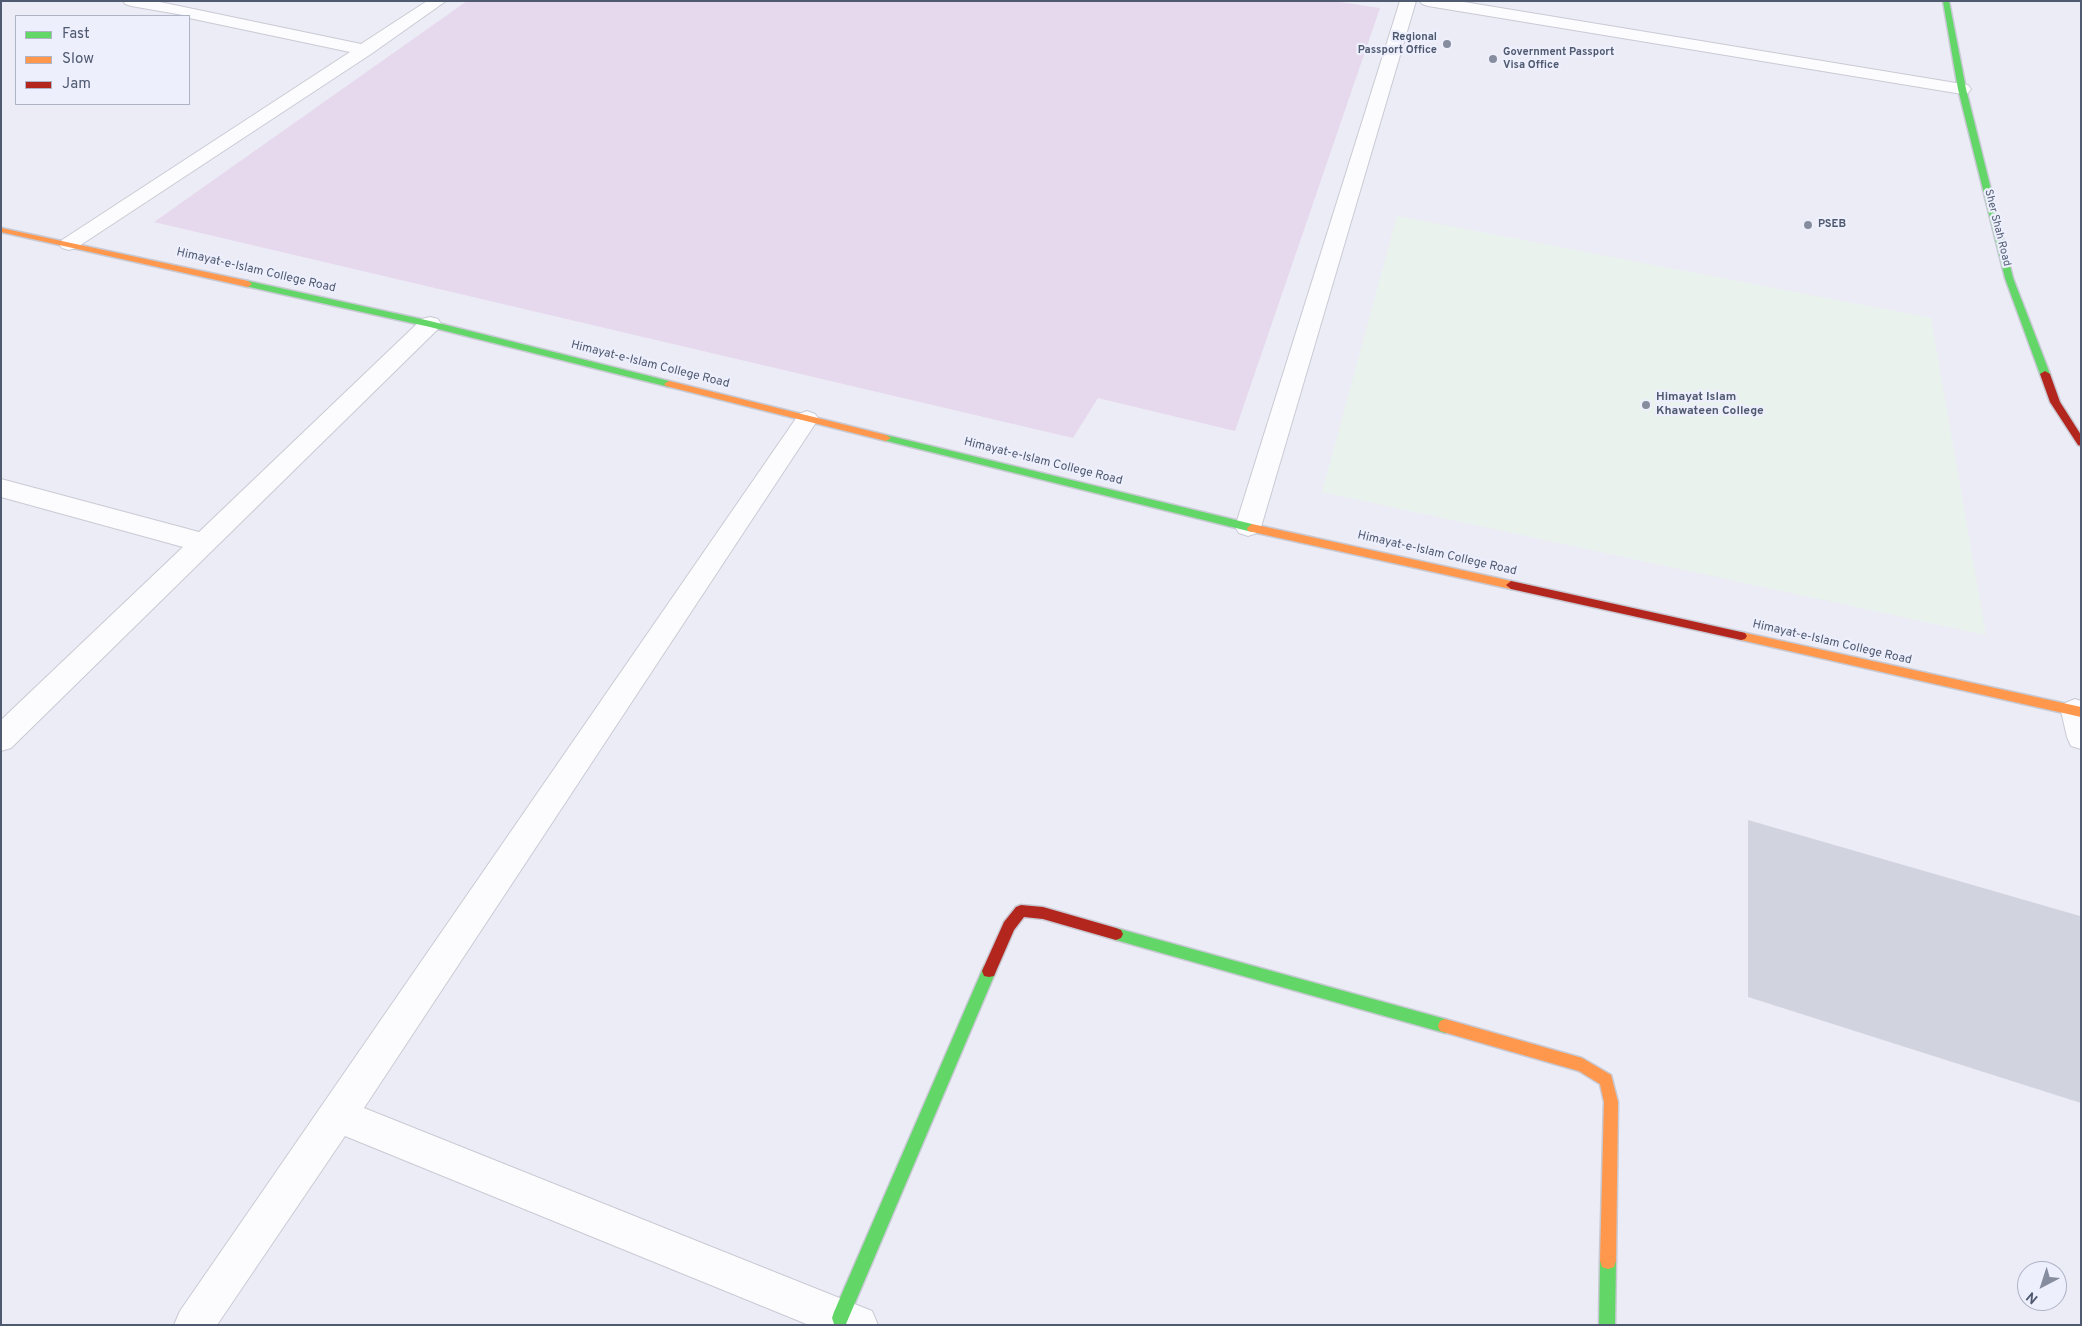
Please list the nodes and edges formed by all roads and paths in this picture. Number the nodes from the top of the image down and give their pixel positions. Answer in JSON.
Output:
{"nodes":[{"id":1,"x":132,"y":1,"type":"edge"},
{"id":2,"x":438,"y":1,"type":"edge"},
{"id":3,"x":1408,"y":1,"type":"edge"},
{"id":4,"x":1428,"y":1,"type":"edge"},
{"id":5,"x":1946,"y":1,"type":"edge"},
{"id":6,"x":365,"y":50,"type":"junction"},
{"id":7,"x":1962,"y":89,"type":"junction"},
{"id":8,"x":1,"y":230,"type":"edge"},
{"id":9,"x":69,"y":244,"type":"junction"},
{"id":10,"x":430,"y":324,"type":"junction"},
{"id":11,"x":807,"y":419,"type":"junction"},
{"id":12,"x":2081,"y":443,"type":"edge"},
{"id":13,"x":1,"y":488,"type":"edge"},
{"id":14,"x":1248,"y":526,"type":"junction"},
{"id":15,"x":203,"y":543,"type":"junction"},
{"id":16,"x":2079,"y":720,"type":"edge"},
{"id":17,"x":1,"y":739,"type":"edge"},
{"id":18,"x":338,"y":1115,"type":"junction"},
{"id":19,"x":849,"y":1321,"type":"edge"},
{"id":20,"x":194,"y":1325,"type":"edge"},
{"id":21,"x":1607,"y":1325,"type":"edge"}],
"edges":[{"from":1,"to":6,"type":"street"},
{"from":2,"to":6,"type":"street"},
{"from":3,"to":14,"type":"street"},
{"from":4,"to":7,"type":"street"},
{"from":5,"to":7,"type":"street","name":"Sher Shah Road"},
{"from":6,"to":9,"type":"street"},
{"from":7,"to":12,"type":"street","name":"Sher Shah Road"},
{"from":8,"to":9,"type":"street","name":"Himayat-e-Islam College Road"},
{"from":9,"to":10,"type":"street","name":"Himayat-e-Islam College Road"},
{"from":10,"to":11,"type":"street","name":"Himayat-e-Islam College Road"},
{"from":10,"to":15,"type":"street"},
{"from":11,"to":14,"type":"street","name":"Himayat-e-Islam College Road"},
{"from":11,"to":18,"type":"street"},
{"from":13,"to":15,"type":"street"},
{"from":14,"to":16,"type":"street","name":"Himayat-e-Islam College Road"},
{"from":15,"to":17,"type":"street"},
{"from":18,"to":19,"type":"street"},
{"from":18,"to":20,"type":"street"},
{"from":19,"to":21,"type":"street"}]}
